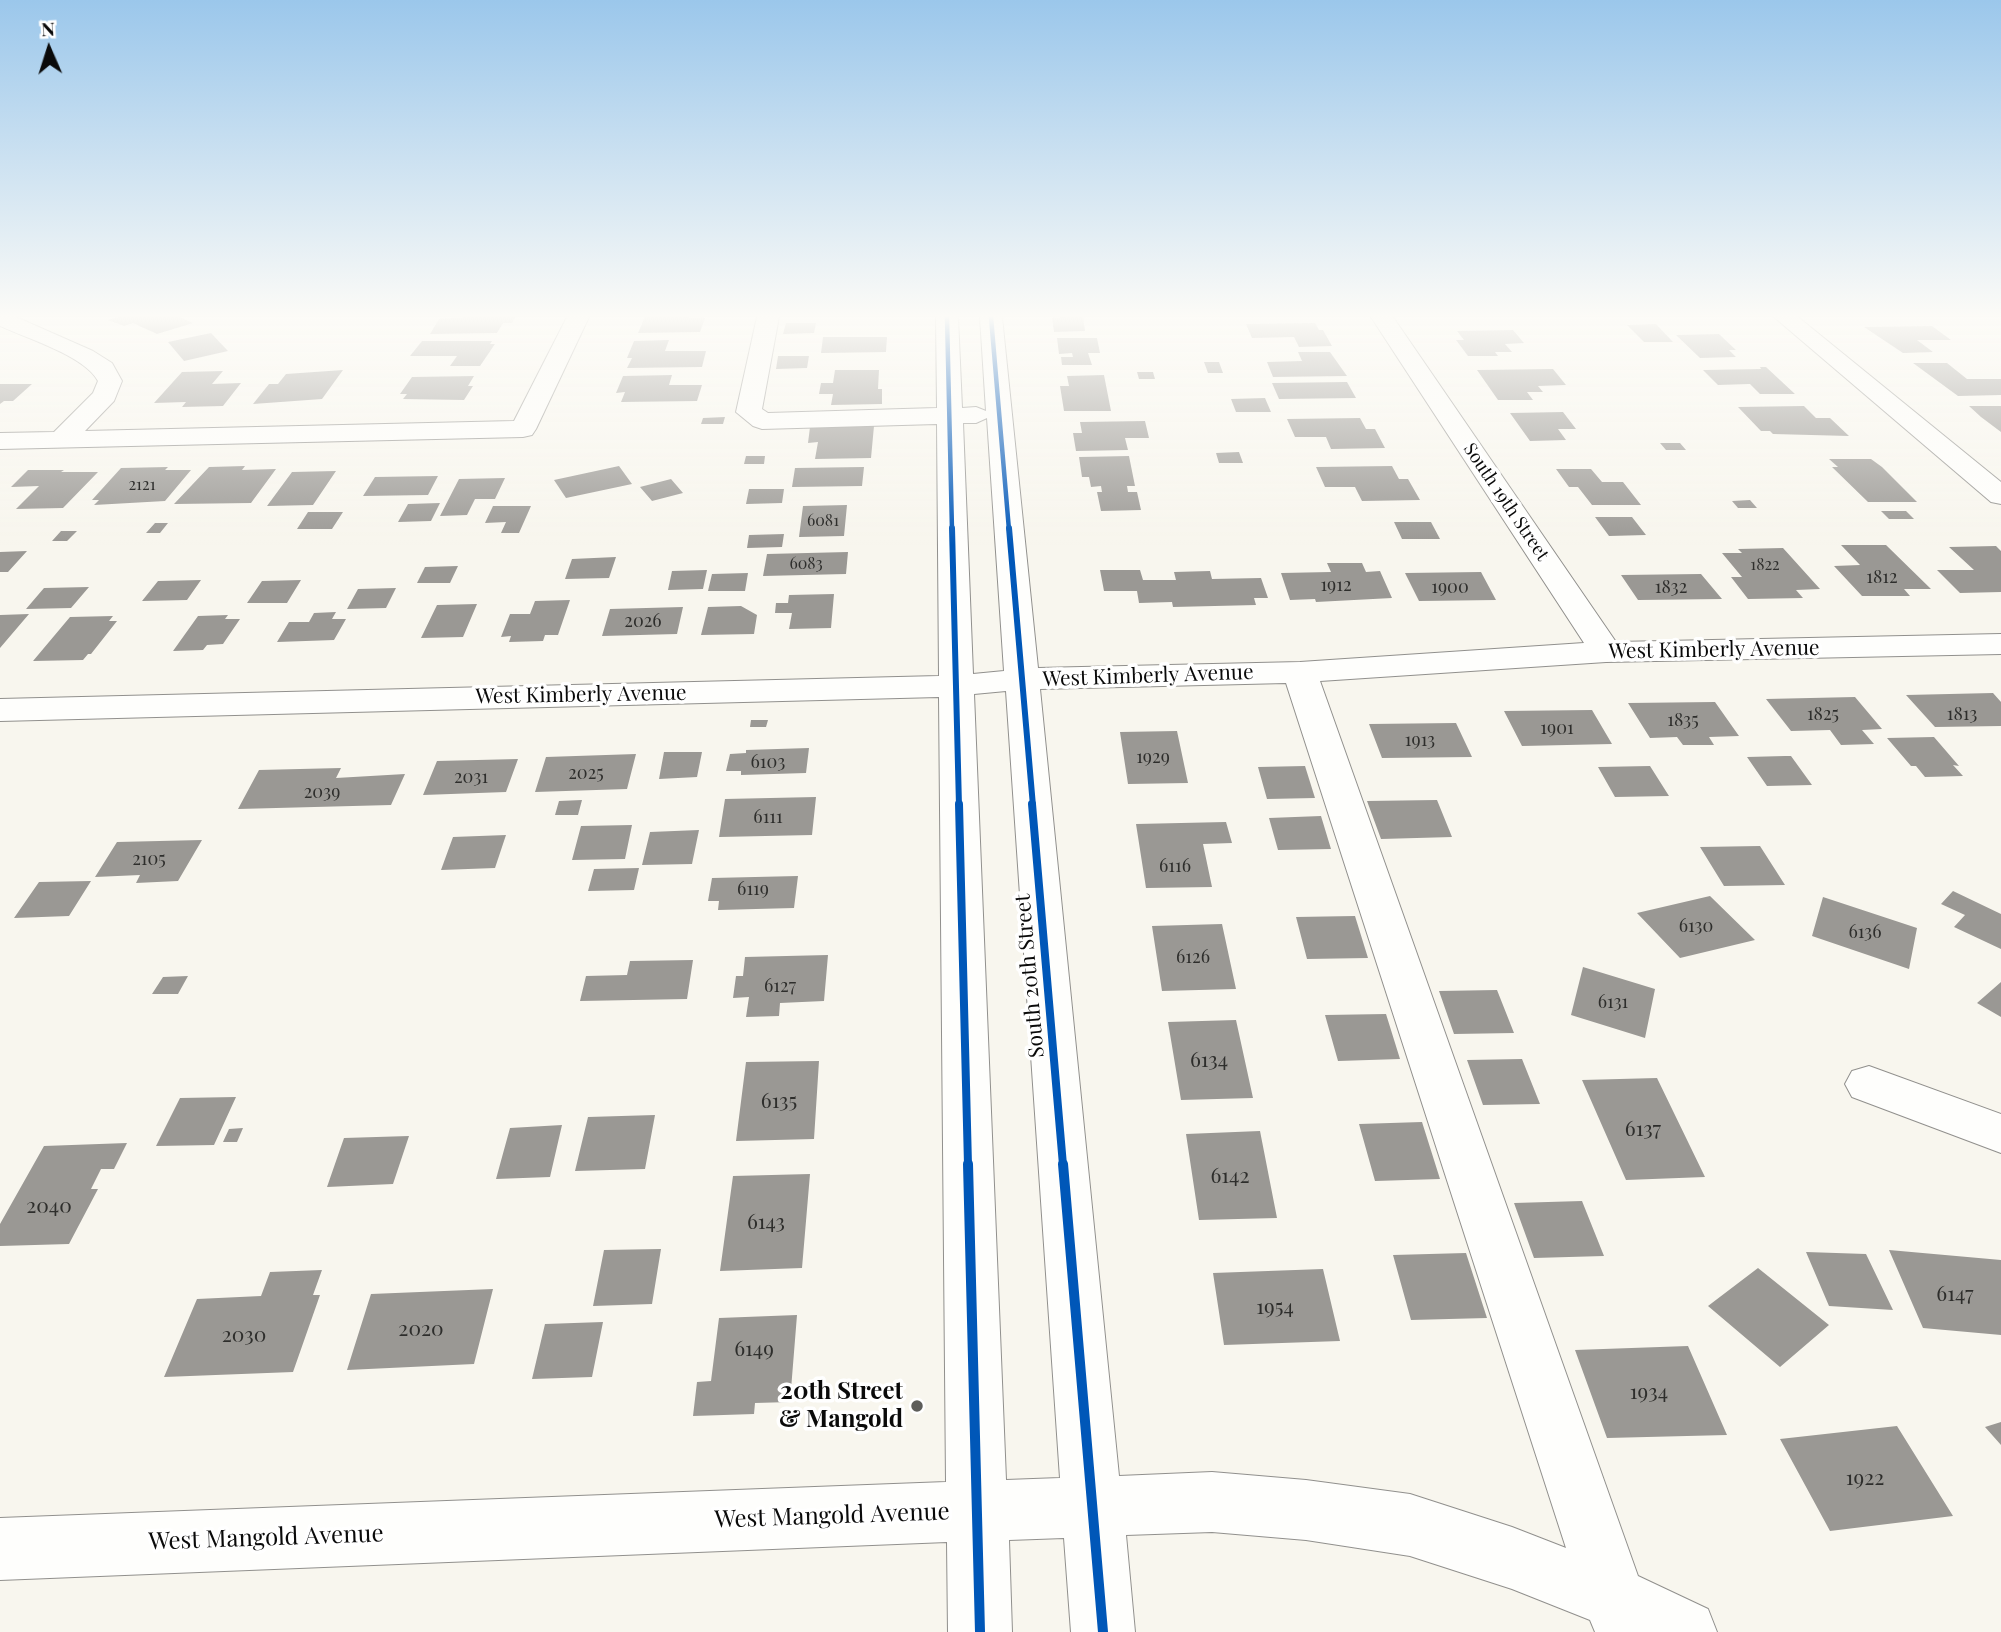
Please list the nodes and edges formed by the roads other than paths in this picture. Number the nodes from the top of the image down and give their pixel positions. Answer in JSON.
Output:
{"nodes":[{"id":1,"x":106,"y":393,"type":"edge"},
{"id":2,"x":541,"y":393,"type":"edge"},
{"id":3,"x":753,"y":393,"type":"edge"},
{"id":4,"x":949,"y":393,"type":"edge"},
{"id":5,"x":998,"y":393,"type":"edge"},
{"id":6,"x":1433,"y":393,"type":"edge"},
{"id":7,"x":1877,"y":393,"type":"edge"},
{"id":8,"x":1000,"y":415,"type":"junction"},
{"id":9,"x":950,"y":416,"type":"junction"},
{"id":10,"x":61,"y":440,"type":"junction"},
{"id":11,"x":0,"y":441,"type":"edge"},
{"id":12,"x":2001,"y":496,"type":"edge"},
{"id":13,"x":2001,"y":643,"type":"edge"},
{"id":14,"x":1606,"y":652,"type":"junction"},
{"id":15,"x":1300,"y":672,"type":"junction"},
{"id":16,"x":1023,"y":679,"type":"junction"},
{"id":17,"x":956,"y":686,"type":"junction"},
{"id":18,"x":0,"y":710,"type":"edge"},
{"id":19,"x":1869,"y":1084,"type":"dead end"},
{"id":20,"x":2001,"y":1134,"type":"edge"},
{"id":21,"x":1091,"y":1505,"type":"junction"},
{"id":22,"x":978,"y":1511,"type":"junction"},
{"id":23,"x":0,"y":1549,"type":"edge"},
{"id":24,"x":1620,"y":1615,"type":"edge"},
{"id":25,"x":980,"y":1632,"type":"edge"},
{"id":26,"x":1103,"y":1632,"type":"edge"},
{"id":27,"x":1685,"y":1632,"type":"edge"}],
"edges":[{"from":1,"to":10,"type":"street"},
{"from":2,"to":10,"type":"street"},
{"from":3,"to":9,"type":"street"},
{"from":4,"to":9,"type":"street"},
{"from":5,"to":8,"type":"street","name":"South 20th Street"},
{"from":6,"to":14,"type":"street","name":"South 19th Street"},
{"from":7,"to":12,"type":"street"},
{"from":8,"to":9,"type":"street"},
{"from":8,"to":16,"type":"street","name":"South 20th Street"},
{"from":9,"to":17,"type":"street"},
{"from":10,"to":11,"type":"street"},
{"from":13,"to":14,"type":"street","name":"West Kimberly Avenue"},
{"from":14,"to":15,"type":"street","name":"West Kimberly Avenue"},
{"from":15,"to":16,"type":"street","name":"West Kimberly Avenue"},
{"from":15,"to":24,"type":"street"},
{"from":16,"to":17,"type":"street","name":"West Kimberly Avenue"},
{"from":16,"to":21,"type":"street","name":"South 20th Street"},
{"from":17,"to":18,"type":"street","name":"West Kimberly Avenue"},
{"from":17,"to":22,"type":"street"},
{"from":19,"to":20,"type":"street"},
{"from":21,"to":22,"type":"street","name":"West Mangold Avenue"},
{"from":21,"to":24,"type":"street","name":"West Mangold Avenue"},
{"from":21,"to":26,"type":"street","name":"South 20th Street"},
{"from":22,"to":23,"type":"street","name":"West Mangold Avenue"},
{"from":22,"to":25,"type":"street"},
{"from":24,"to":27,"type":"street","name":"West Mangold Avenue"}]}
